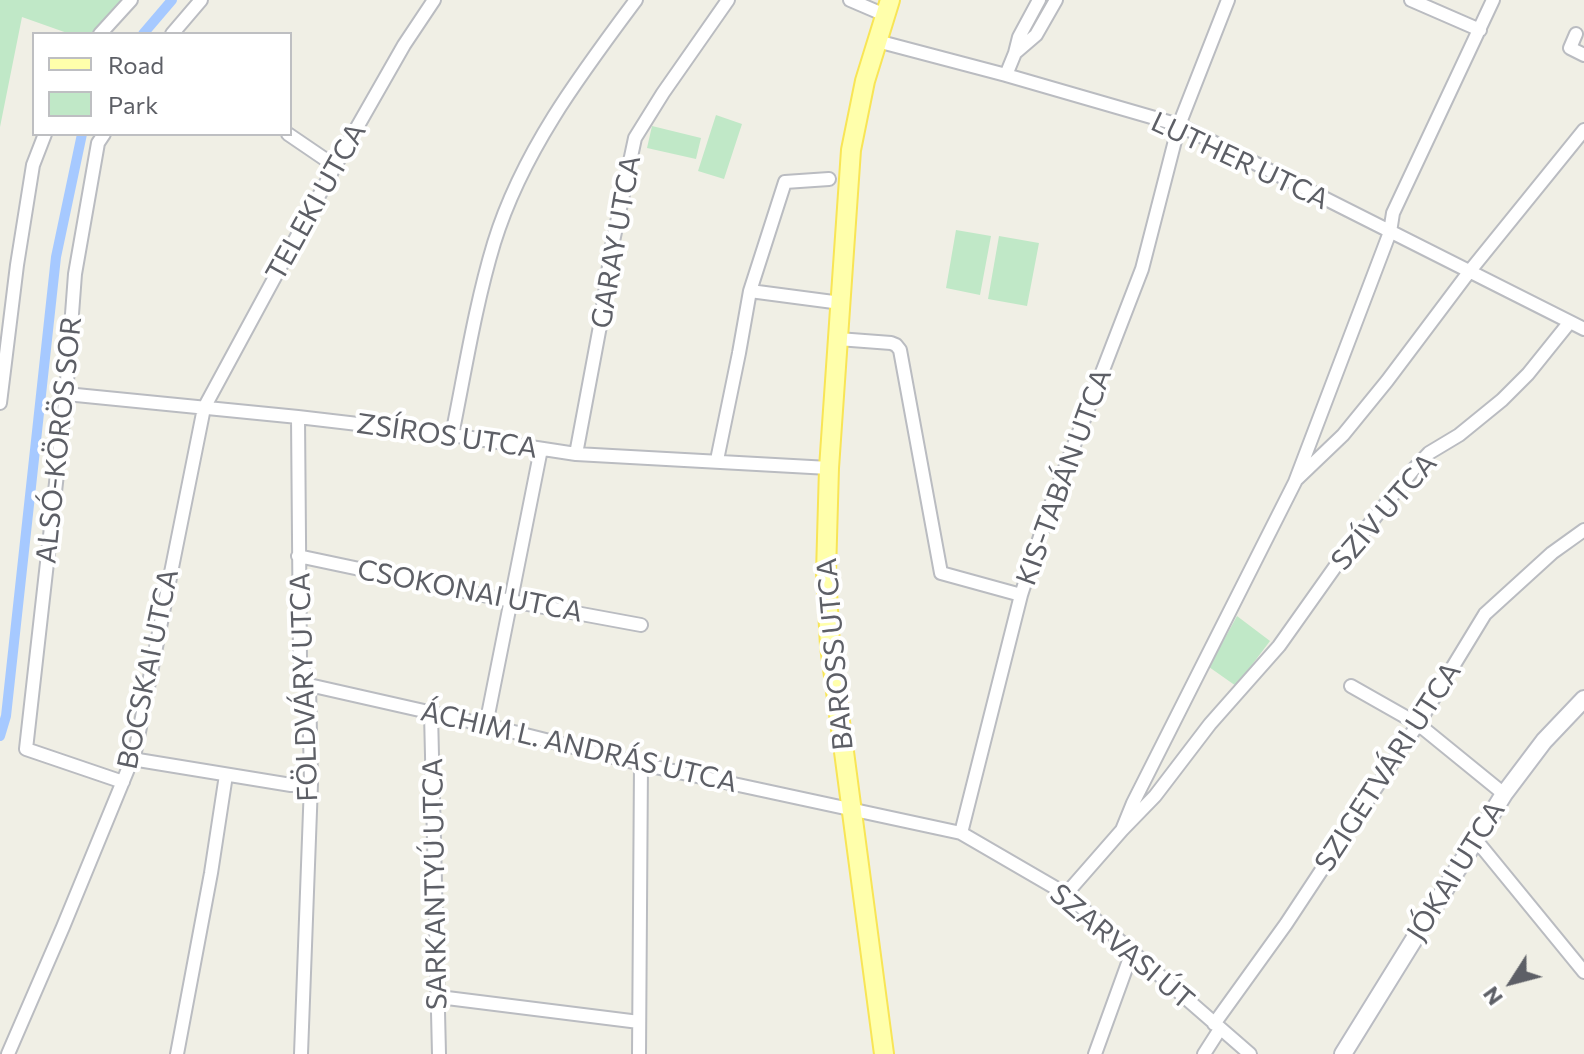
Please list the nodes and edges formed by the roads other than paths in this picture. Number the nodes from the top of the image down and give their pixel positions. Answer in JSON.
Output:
{"nodes":[{"id":1,"x":131,"y":0,"type":"edge"},
{"id":2,"x":201,"y":0,"type":"edge"},
{"id":3,"x":434,"y":0,"type":"edge"},
{"id":4,"x":636,"y":0,"type":"edge"},
{"id":5,"x":850,"y":0,"type":"edge"},
{"id":6,"x":1039,"y":0,"type":"edge"},
{"id":7,"x":1056,"y":0,"type":"edge"},
{"id":8,"x":1228,"y":0,"type":"edge"},
{"id":9,"x":1411,"y":0,"type":"edge"},
{"id":10,"x":1493,"y":0,"type":"edge"},
{"id":11,"x":721,"y":3,"type":"edge"},
{"id":12,"x":888,"y":8,"type":"edge"},
{"id":13,"x":1480,"y":30,"type":"junction"},
{"id":14,"x":102,"y":32,"type":"edge"},
{"id":15,"x":174,"y":32,"type":"edge"},
{"id":16,"x":1576,"y":34,"type":"dead end"},
{"id":17,"x":877,"y":41,"type":"junction"},
{"id":18,"x":1015,"y":53,"type":"junction"},
{"id":19,"x":1584,"y":55,"type":"edge"},
{"id":20,"x":1006,"y":75,"type":"junction"},
{"id":21,"x":1179,"y":125,"type":"junction"},
{"id":22,"x":1584,"y":130,"type":"edge"},
{"id":23,"x":44,"y":136,"type":"edge"},
{"id":24,"x":103,"y":136,"type":"edge"},
{"id":25,"x":291,"y":136,"type":"edge"},
{"id":26,"x":335,"y":166,"type":"junction"},
{"id":27,"x":829,"y":179,"type":"dead end"},
{"id":28,"x":1390,"y":232,"type":"junction"},
{"id":29,"x":1469,"y":272,"type":"junction"},
{"id":30,"x":750,"y":291,"type":"junction"},
{"id":31,"x":841,"y":303,"type":"junction"},
{"id":32,"x":1569,"y":323,"type":"junction"},
{"id":33,"x":1584,"y":329,"type":"edge"},
{"id":34,"x":838,"y":339,"type":"junction"},
{"id":35,"x":66,"y":394,"type":"junction"},
{"id":36,"x":0,"y":403,"type":"edge"},
{"id":37,"x":204,"y":408,"type":"junction"},
{"id":38,"x":298,"y":417,"type":"junction"},
{"id":39,"x":452,"y":435,"type":"junction"},
{"id":40,"x":541,"y":449,"type":"junction"},
{"id":41,"x":576,"y":454,"type":"junction"},
{"id":42,"x":717,"y":460,"type":"junction"},
{"id":43,"x":829,"y":468,"type":"junction"},
{"id":44,"x":1295,"y":482,"type":"junction"},
{"id":45,"x":1584,"y":530,"type":"edge"},
{"id":46,"x":298,"y":556,"type":"junction"},
{"id":47,"x":1021,"y":595,"type":"junction"},
{"id":48,"x":511,"y":601,"type":"junction"},
{"id":49,"x":641,"y":625,"type":"dead end"},
{"id":50,"x":309,"y":685,"type":"junction"},
{"id":51,"x":1351,"y":686,"type":"dead end"},
{"id":52,"x":1584,"y":699,"type":"edge"},
{"id":53,"x":431,"y":713,"type":"junction"},
{"id":54,"x":1418,"y":724,"type":"junction"},
{"id":55,"x":486,"y":725,"type":"junction"},
{"id":56,"x":1166,"y":740,"type":"junction"},
{"id":57,"x":1186,"y":755,"type":"junction"},
{"id":58,"x":132,"y":759,"type":"junction"},
{"id":59,"x":641,"y":764,"type":"junction"},
{"id":60,"x":226,"y":775,"type":"junction"},
{"id":61,"x":123,"y":782,"type":"junction"},
{"id":62,"x":311,"y":784,"type":"junction"},
{"id":63,"x":1504,"y":794,"type":"junction"},
{"id":64,"x":850,"y":808,"type":"junction"},
{"id":65,"x":1122,"y":830,"type":"junction"},
{"id":66,"x":961,"y":833,"type":"junction"},
{"id":67,"x":1476,"y":840,"type":"junction"},
{"id":68,"x":1066,"y":894,"type":"junction"},
{"id":69,"x":1132,"y":952,"type":"junction"},
{"id":70,"x":1584,"y":972,"type":"edge"},
{"id":71,"x":439,"y":997,"type":"junction"},
{"id":72,"x":639,"y":1022,"type":"junction"},
{"id":73,"x":1217,"y":1026,"type":"junction"},
{"id":74,"x":883,"y":1045,"type":"edge"},
{"id":75,"x":8,"y":1054,"type":"edge"},
{"id":76,"x":177,"y":1054,"type":"edge"},
{"id":77,"x":301,"y":1054,"type":"edge"},
{"id":78,"x":439,"y":1054,"type":"edge"},
{"id":79,"x":639,"y":1054,"type":"edge"},
{"id":80,"x":871,"y":1054,"type":"edge"},
{"id":81,"x":894,"y":1054,"type":"edge"},
{"id":82,"x":1095,"y":1054,"type":"edge"},
{"id":83,"x":1204,"y":1054,"type":"edge"},
{"id":84,"x":1250,"y":1054,"type":"edge"},
{"id":85,"x":1343,"y":1054,"type":"edge"}],
"edges":[{"from":1,"to":14,"type":"street"},
{"from":2,"to":15,"type":"street"},
{"from":3,"to":26,"type":"street","name":"TELEKI UTCA"},
{"from":4,"to":39,"type":"street"},
{"from":5,"to":12,"type":"street"},
{"from":6,"to":18,"type":"street"},
{"from":7,"to":18,"type":"street"},
{"from":8,"to":21,"type":"street","name":"KIS-TABÁN UTCA"},
{"from":9,"to":13,"type":"street"},
{"from":10,"to":13,"type":"street"},
{"from":11,"to":41,"type":"street","name":"GARAY UTCA"},
{"from":12,"to":17,"type":"main road","name":"BAROSS UTCA"},
{"from":13,"to":28,"type":"street"},
{"from":16,"to":19,"type":"street"},
{"from":17,"to":20,"type":"street","name":"LUTHER UTCA"},
{"from":17,"to":31,"type":"main road","name":"BAROSS UTCA"},
{"from":18,"to":20,"type":"street"},
{"from":20,"to":21,"type":"street","name":"LUTHER UTCA"},
{"from":21,"to":28,"type":"street","name":"LUTHER UTCA"},
{"from":21,"to":47,"type":"street","name":"KIS-TABÁN UTCA"},
{"from":22,"to":29,"type":"street"},
{"from":23,"to":36,"type":"street"},
{"from":24,"to":35,"type":"street","name":"ALSÓ-KÖRÖS SOR"},
{"from":25,"to":26,"type":"street"},
{"from":26,"to":37,"type":"street","name":"TELEKI UTCA"},
{"from":27,"to":30,"type":"street"},
{"from":28,"to":29,"type":"street","name":"LUTHER UTCA"},
{"from":28,"to":44,"type":"street"},
{"from":29,"to":32,"type":"street","name":"LUTHER UTCA"},
{"from":29,"to":44,"type":"street"},
{"from":30,"to":31,"type":"street"},
{"from":30,"to":42,"type":"street"},
{"from":31,"to":34,"type":"main road","name":"BAROSS UTCA"},
{"from":32,"to":33,"type":"street","name":"LUTHER UTCA"},
{"from":32,"to":57,"type":"street","name":"SZÍV UTCA"},
{"from":34,"to":43,"type":"main road","name":"BAROSS UTCA"},
{"from":34,"to":47,"type":"street"},
{"from":35,"to":37,"type":"street","name":"ZSÍROS UTCA"},
{"from":35,"to":61,"type":"street","name":"ALSÓ-KÖRÖS SOR"},
{"from":37,"to":38,"type":"street","name":"ZSÍROS UTCA"},
{"from":37,"to":58,"type":"street","name":"BOCSKAI UTCA"},
{"from":38,"to":39,"type":"street","name":"ZSÍROS UTCA"},
{"from":38,"to":46,"type":"street","name":"FÖLDVÁRY UTCA"},
{"from":39,"to":40,"type":"street","name":"ZSÍROS UTCA"},
{"from":40,"to":41,"type":"street","name":"ZSÍROS UTCA"},
{"from":40,"to":48,"type":"street"},
{"from":41,"to":42,"type":"street","name":"ZSÍROS UTCA"},
{"from":42,"to":43,"type":"street","name":"ZSÍROS UTCA"},
{"from":43,"to":64,"type":"main road","name":"BAROSS UTCA"},
{"from":44,"to":56,"type":"street"},
{"from":45,"to":54,"type":"street","name":"SZIGETVÁRI UTCA"},
{"from":46,"to":48,"type":"street","name":"CSOKONAI UTCA"},
{"from":46,"to":50,"type":"street","name":"FÖLDVÁRY UTCA"},
{"from":47,"to":66,"type":"street","name":"KIS-TABÁN UTCA"},
{"from":48,"to":49,"type":"street","name":"CSOKONAI UTCA"},
{"from":48,"to":55,"type":"street"},
{"from":50,"to":53,"type":"street","name":"ÁCHIM L. ANDRÁS UTCA"},
{"from":50,"to":62,"type":"street","name":"FÖLDVÁRY UTCA"},
{"from":51,"to":54,"type":"street"},
{"from":52,"to":63,"type":"main road","name":"JÓKAI UTCA"},
{"from":53,"to":55,"type":"street","name":"ÁCHIM L. ANDRÁS UTCA"},
{"from":53,"to":71,"type":"street","name":"SARKANTYÚ UTCA"},
{"from":54,"to":63,"type":"street"},
{"from":54,"to":73,"type":"street","name":"SZIGETVÁRI UTCA"},
{"from":55,"to":59,"type":"street","name":"ÁCHIM L. ANDRÁS UTCA"},
{"from":56,"to":57,"type":"street"},
{"from":56,"to":65,"type":"street"},
{"from":57,"to":65,"type":"street","name":"SZÍV UTCA"},
{"from":58,"to":60,"type":"street"},
{"from":58,"to":61,"type":"street","name":"BOCSKAI UTCA"},
{"from":59,"to":64,"type":"street","name":"ÁCHIM L. ANDRÁS UTCA"},
{"from":59,"to":72,"type":"street"},
{"from":60,"to":62,"type":"street"},
{"from":60,"to":76,"type":"street"},
{"from":61,"to":75,"type":"street","name":"BOCSKAI UTCA"},
{"from":62,"to":77,"type":"street","name":"FÖLDVÁRY UTCA"},
{"from":63,"to":67,"type":"main road","name":"JÓKAI UTCA"},
{"from":64,"to":66,"type":"street","name":"SZARVASI ÚT"},
{"from":64,"to":74,"type":"main road","name":"BAROSS UTCA"},
{"from":65,"to":68,"type":"street"},
{"from":66,"to":68,"type":"street","name":"SZARVASI ÚT"},
{"from":67,"to":70,"type":"street"},
{"from":67,"to":85,"type":"main road","name":"JÓKAI UTCA"},
{"from":68,"to":69,"type":"street","name":"SZARVASI ÚT"},
{"from":69,"to":73,"type":"street","name":"SZARVASI ÚT"},
{"from":69,"to":82,"type":"street"},
{"from":71,"to":72,"type":"street"},
{"from":71,"to":78,"type":"street","name":"SARKANTYÚ UTCA"},
{"from":72,"to":79,"type":"street"},
{"from":73,"to":83,"type":"street","name":"SZIGETVÁRI UTCA"},
{"from":73,"to":84,"type":"street","name":"SZARVASI ÚT"},
{"from":74,"to":80,"type":"main road"},
{"from":74,"to":81,"type":"main road"}]}
